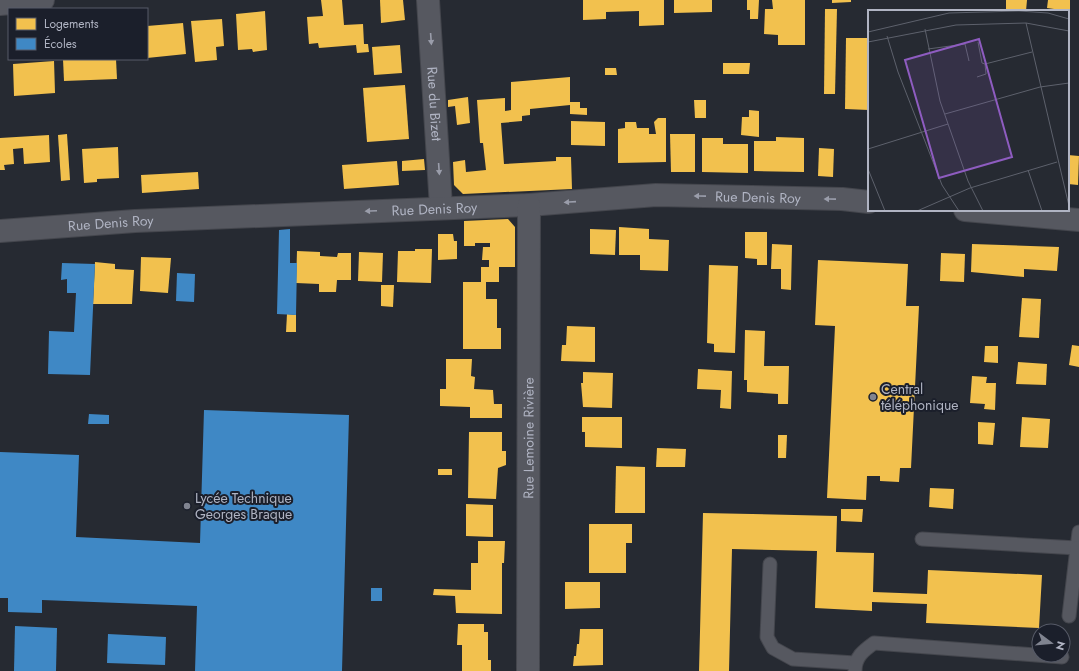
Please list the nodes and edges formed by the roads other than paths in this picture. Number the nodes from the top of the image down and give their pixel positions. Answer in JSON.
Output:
{"nodes":[{"id":1,"x":43,"y":0,"type":"edge"},
{"id":2,"x":428,"y":0,"type":"edge"},
{"id":3,"x":0,"y":4,"type":"edge"},
{"id":4,"x":868,"y":202,"type":"edge"},
{"id":5,"x":528,"y":205,"type":"junction"},
{"id":6,"x":441,"y":207,"type":"junction"},
{"id":7,"x":976,"y":211,"type":"edge"},
{"id":8,"x":1079,"y":220,"type":"edge"},
{"id":9,"x":0,"y":231,"type":"edge"},
{"id":10,"x":1079,"y":532,"type":"edge"},
{"id":11,"x":922,"y":539,"type":"dead end"},
{"id":12,"x":1077,"y":548,"type":"junction"},
{"id":13,"x":770,"y":564,"type":"dead end"},
{"id":14,"x":1068,"y":616,"type":"dead end"},
{"id":15,"x":1031,"y":656,"type":"edge"},
{"id":16,"x":855,"y":667,"type":"edge"},
{"id":17,"x":528,"y":671,"type":"edge"}],
"edges":[{"from":1,"to":3,"type":"street"},
{"from":2,"to":6,"type":"street","name":"Rue du Bizet","one_way":true},
{"from":4,"to":5,"type":"street","name":"Rue Denis Roy","one_way":true},
{"from":5,"to":6,"type":"street","name":"Rue Denis Roy"},
{"from":5,"to":17,"type":"street","name":"Rue Lemoine Rivière"},
{"from":6,"to":9,"type":"street","name":"Rue Denis Roy","one_way":true},
{"from":7,"to":8,"type":"street"},
{"from":10,"to":12,"type":"lane"},
{"from":11,"to":12,"type":"lane"},
{"from":12,"to":14,"type":"lane"},
{"from":13,"to":16,"type":"lane"},
{"from":15,"to":16,"type":"lane"}]}
